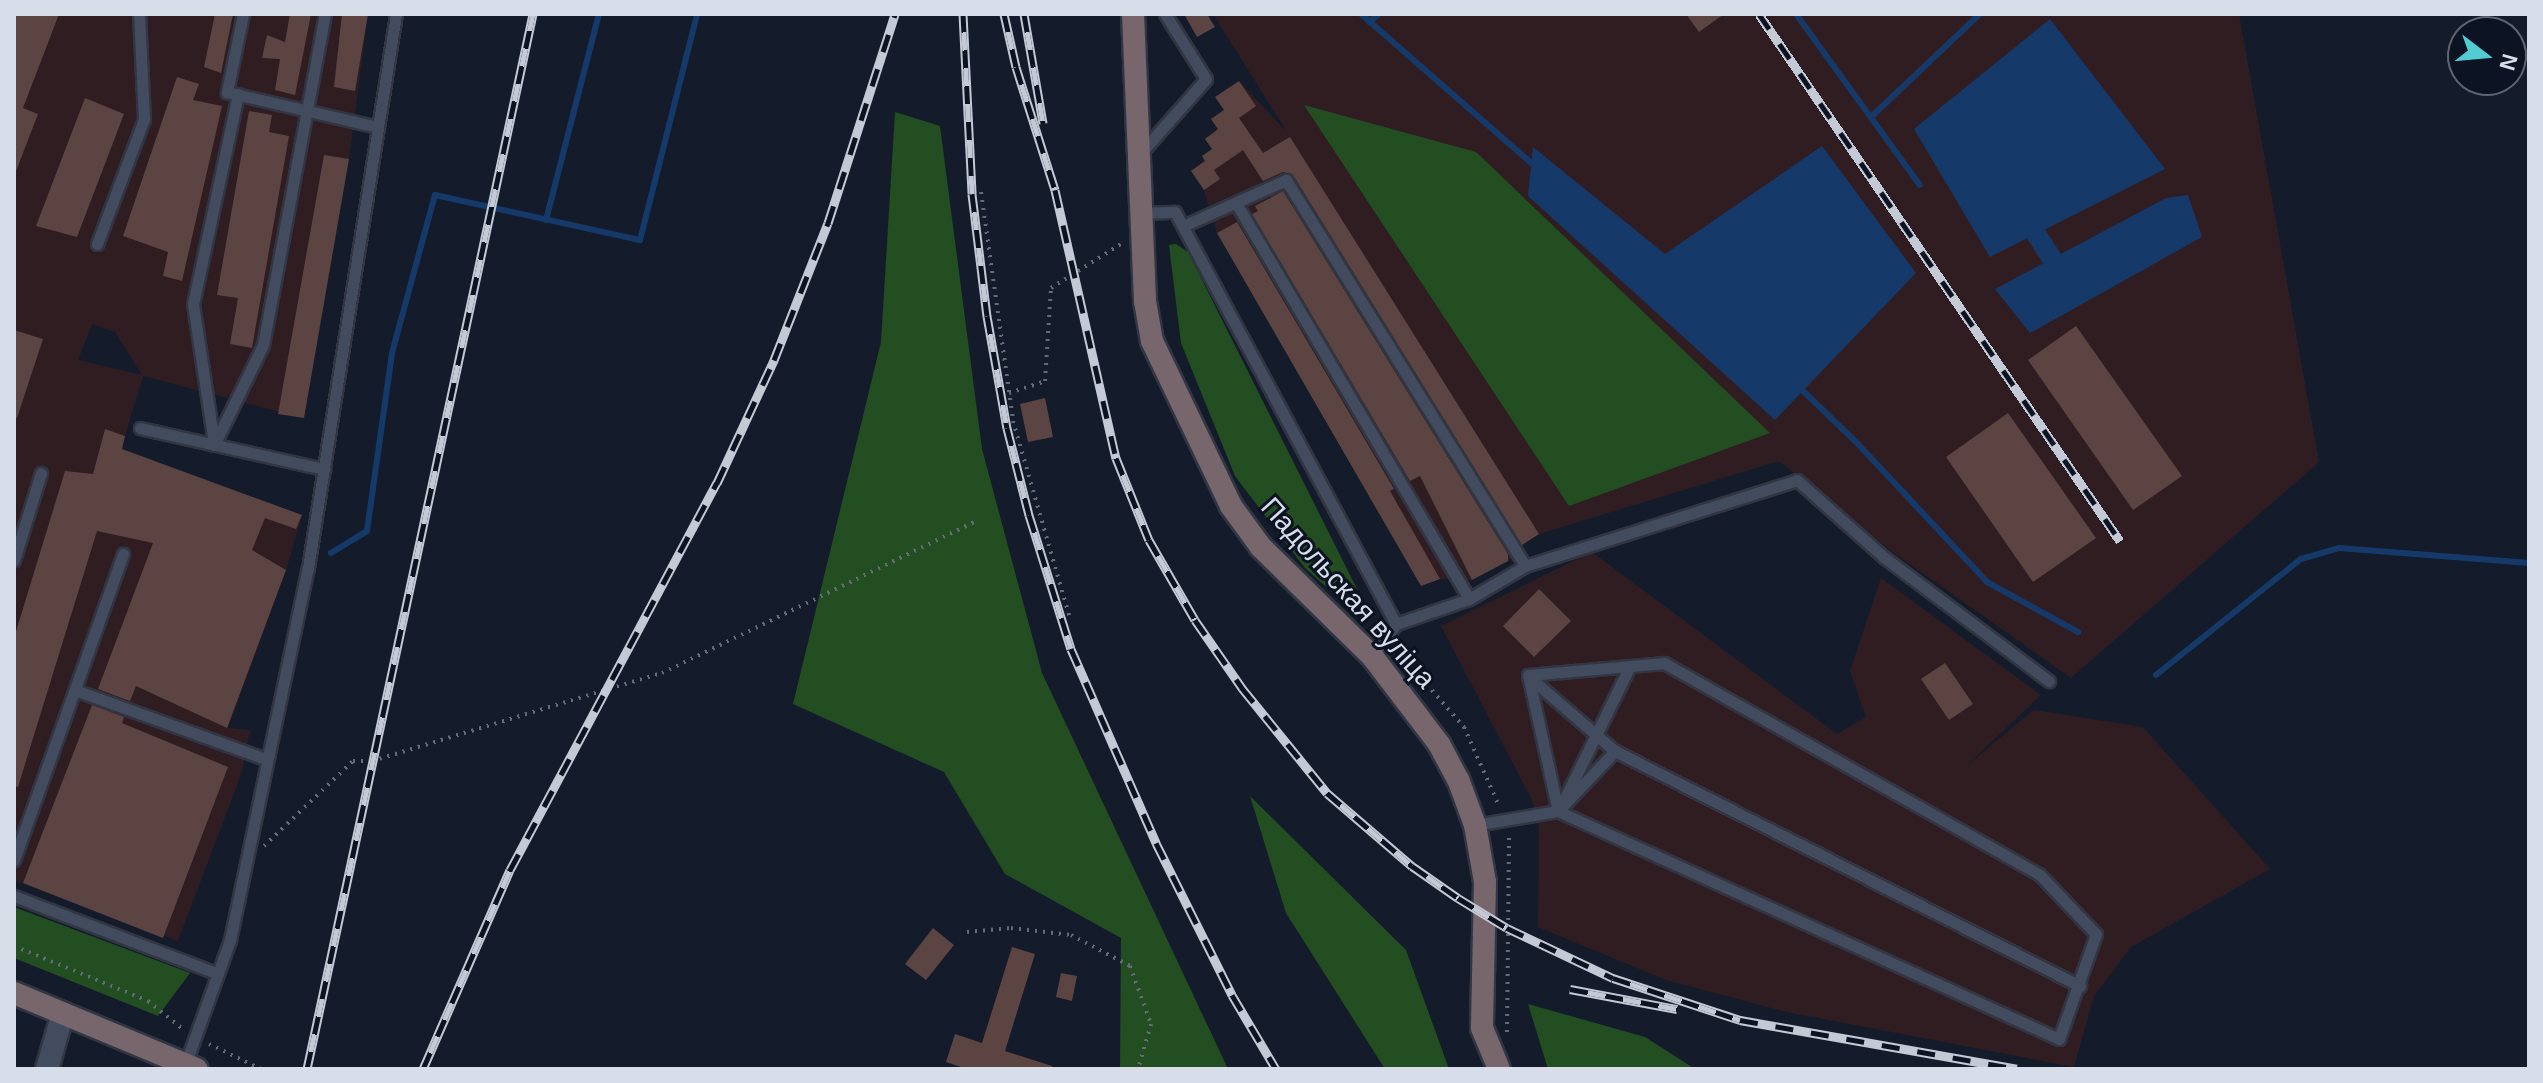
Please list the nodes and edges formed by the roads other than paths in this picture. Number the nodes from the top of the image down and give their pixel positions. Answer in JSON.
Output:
{"nodes":[{"id":1,"x":139,"y":14,"type":"edge"},
{"id":2,"x":243,"y":14,"type":"edge"},
{"id":3,"x":325,"y":14,"type":"edge"},
{"id":4,"x":396,"y":14,"type":"edge"},
{"id":5,"x":1133,"y":14,"type":"edge"},
{"id":6,"x":1165,"y":14,"type":"edge"},
{"id":7,"x":238,"y":94,"type":"junction"},
{"id":8,"x":307,"y":110,"type":"junction"},
{"id":9,"x":378,"y":127,"type":"junction"},
{"id":10,"x":1139,"y":156,"type":"junction"},
{"id":11,"x":1236,"y":203,"type":"junction"},
{"id":12,"x":1141,"y":222,"type":"junction"},
{"id":13,"x":1183,"y":226,"type":"junction"},
{"id":14,"x":97,"y":244,"type":"dead end"},
{"id":15,"x":140,"y":428,"type":"dead end"},
{"id":16,"x":214,"y":445,"type":"junction"},
{"id":17,"x":324,"y":469,"type":"junction"},
{"id":18,"x":41,"y":473,"type":"dead end"},
{"id":19,"x":15,"y":554,"type":"edge"},
{"id":20,"x":123,"y":554,"type":"dead end"},
{"id":21,"x":1525,"y":566,"type":"junction"},
{"id":22,"x":1469,"y":599,"type":"junction"},
{"id":23,"x":1396,"y":624,"type":"junction"},
{"id":24,"x":1372,"y":656,"type":"junction"},
{"id":25,"x":1630,"y":666,"type":"junction"},
{"id":26,"x":1528,"y":675,"type":"junction"},
{"id":27,"x":2049,"y":681,"type":"dead end"},
{"id":28,"x":75,"y":690,"type":"junction"},
{"id":29,"x":1596,"y":734,"type":"junction"},
{"id":30,"x":1615,"y":751,"type":"junction"},
{"id":31,"x":266,"y":759,"type":"junction"},
{"id":32,"x":1558,"y":811,"type":"junction"},
{"id":33,"x":1475,"y":825,"type":"junction"},
{"id":34,"x":14,"y":860,"type":"edge"},
{"id":35,"x":14,"y":896,"type":"edge"},
{"id":36,"x":218,"y":974,"type":"junction"},
{"id":37,"x":2080,"y":986,"type":"junction"},
{"id":38,"x":14,"y":993,"type":"edge"},
{"id":39,"x":63,"y":1013,"type":"junction"},
{"id":40,"x":191,"y":1067,"type":"edge"},
{"id":41,"x":47,"y":1069,"type":"edge"},
{"id":42,"x":1499,"y":1069,"type":"edge"}],
"edges":[{"from":1,"to":14,"type":"lane"},
{"from":2,"to":7,"type":"lane"},
{"from":3,"to":8,"type":"lane"},
{"from":4,"to":9,"type":"lane"},
{"from":5,"to":10,"type":"main road","name":"Падольская вуліца"},
{"from":6,"to":10,"type":"lane"},
{"from":7,"to":8,"type":"lane"},
{"from":7,"to":16,"type":"lane"},
{"from":8,"to":9,"type":"lane"},
{"from":8,"to":16,"type":"lane"},
{"from":9,"to":17,"type":"lane"},
{"from":10,"to":12,"type":"main road","name":"Падольская вуліца"},
{"from":11,"to":13,"type":"lane"},
{"from":11,"to":21,"type":"lane"},
{"from":11,"to":22,"type":"lane"},
{"from":12,"to":13,"type":"lane"},
{"from":12,"to":24,"type":"main road","name":"Падольская вуліца"},
{"from":13,"to":23,"type":"lane"},
{"from":15,"to":16,"type":"lane"},
{"from":16,"to":17,"type":"lane"},
{"from":17,"to":31,"type":"lane"},
{"from":18,"to":19,"type":"lane"},
{"from":20,"to":28,"type":"lane"},
{"from":21,"to":22,"type":"lane"},
{"from":21,"to":27,"type":"lane"},
{"from":22,"to":23,"type":"lane"},
{"from":23,"to":24,"type":"lane"},
{"from":24,"to":33,"type":"main road","name":"Падольская вуліца"},
{"from":25,"to":26,"type":"lane"},
{"from":25,"to":29,"type":"lane"},
{"from":25,"to":37,"type":"lane"},
{"from":26,"to":29,"type":"lane"},
{"from":26,"to":32,"type":"lane"},
{"from":28,"to":31,"type":"lane"},
{"from":28,"to":34,"type":"lane"},
{"from":29,"to":30,"type":"lane"},
{"from":29,"to":32,"type":"lane"},
{"from":30,"to":32,"type":"lane"},
{"from":30,"to":37,"type":"lane"},
{"from":31,"to":36,"type":"lane"},
{"from":32,"to":33,"type":"lane"},
{"from":32,"to":37,"type":"lane"},
{"from":33,"to":42,"type":"main road","name":"Падольская вуліца"},
{"from":35,"to":36,"type":"lane"},
{"from":36,"to":40,"type":"lane"},
{"from":38,"to":39,"type":"main road"},
{"from":39,"to":40,"type":"main road"},
{"from":39,"to":41,"type":"street"}]}
